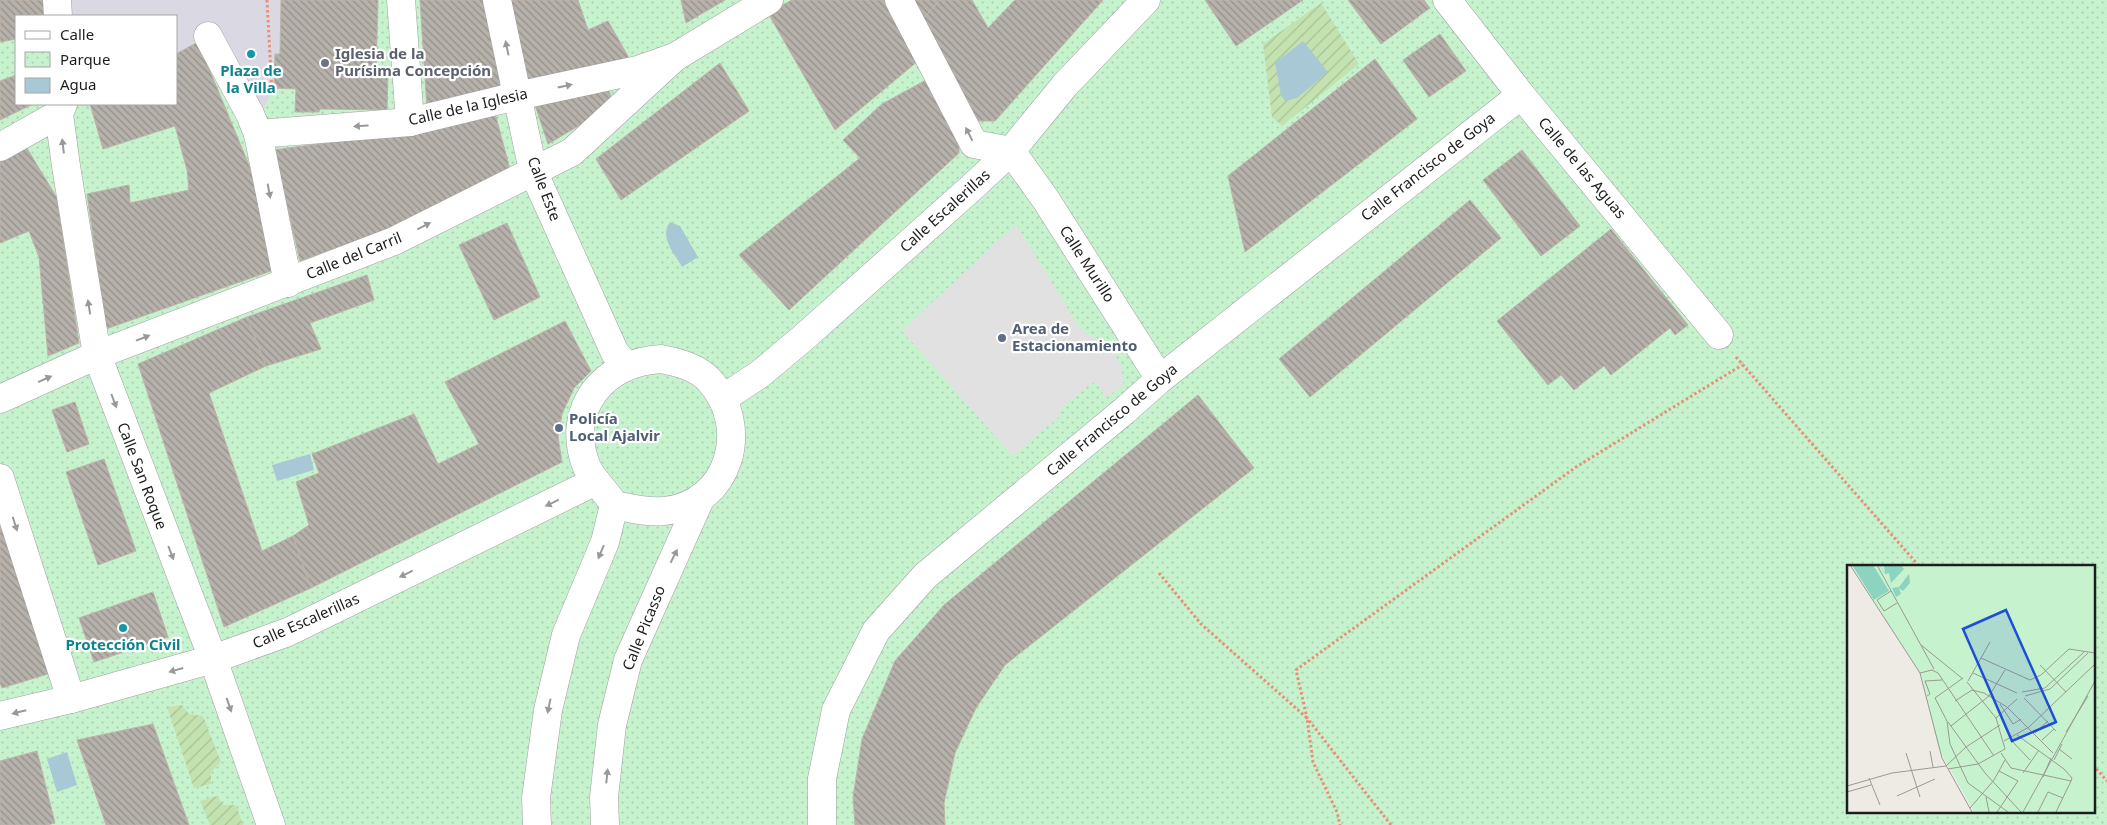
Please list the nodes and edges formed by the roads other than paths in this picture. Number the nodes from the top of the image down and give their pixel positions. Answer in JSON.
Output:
{"nodes":[{"id":1,"x":58,"y":0,"type":"edge"},
{"id":2,"x":401,"y":0,"type":"edge"},
{"id":3,"x":497,"y":0,"type":"edge"},
{"id":4,"x":769,"y":0,"type":"edge"},
{"id":5,"x":899,"y":0,"type":"edge"},
{"id":6,"x":1146,"y":0,"type":"edge"},
{"id":7,"x":1447,"y":0,"type":"edge"},
{"id":8,"x":58,"y":15,"type":"edge"},
{"id":9,"x":208,"y":36,"type":"dead end"},
{"id":10,"x":675,"y":57,"type":"junction"},
{"id":11,"x":1520,"y":95,"type":"junction"},
{"id":12,"x":517,"y":96,"type":"junction"},
{"id":13,"x":61,"y":109,"type":"edge"},
{"id":14,"x":410,"y":122,"type":"junction"},
{"id":15,"x":266,"y":133,"type":"junction"},
{"id":16,"x":0,"y":147,"type":"edge"},
{"id":17,"x":1011,"y":150,"type":"junction"},
{"id":18,"x":534,"y":171,"type":"junction"},
{"id":19,"x":288,"y":283,"type":"junction"},
{"id":20,"x":1719,"y":335,"type":"road end"},
{"id":21,"x":97,"y":355,"type":"junction"},
{"id":22,"x":626,"y":365,"type":"junction"},
{"id":23,"x":1160,"y":379,"type":"junction"},
{"id":24,"x":0,"y":399,"type":"edge"},
{"id":25,"x":722,"y":399,"type":"junction"},
{"id":26,"x":0,"y":478,"type":"edge"},
{"id":27,"x":596,"y":481,"type":"junction"},
{"id":28,"x":701,"y":497,"type":"junction"},
{"id":29,"x":614,"y":506,"type":"junction"},
{"id":30,"x":213,"y":659,"type":"junction"},
{"id":31,"x":71,"y":699,"type":"junction"},
{"id":32,"x":0,"y":716,"type":"edge"},
{"id":33,"x":271,"y":825,"type":"edge"},
{"id":34,"x":537,"y":825,"type":"edge"},
{"id":35,"x":606,"y":825,"type":"edge"},
{"id":36,"x":822,"y":825,"type":"edge"}],
"edges":[{"from":1,"to":8,"type":"street"},
{"from":2,"to":14,"type":"street"},
{"from":12,"to":3,"type":"street","name":"Calle Este","one_way":true},
{"from":4,"to":10,"type":"street"},
{"from":17,"to":5,"type":"street","one_way":true},
{"from":6,"to":17,"type":"street","name":"Calle Escalerillas"},
{"from":7,"to":11,"type":"street","name":"Calle de las Aguas"},
{"from":9,"to":15,"type":"street"},
{"from":12,"to":10,"type":"street","name":"Calle de la Iglesia","one_way":true},
{"from":10,"to":18,"type":"street","name":"Calle del Carril"},
{"from":11,"to":20,"type":"street","name":"Calle de las Aguas"},
{"from":11,"to":23,"type":"street","name":"Calle Francisco de Goya"},
{"from":12,"to":14,"type":"street","name":"Calle de la Iglesia"},
{"from":12,"to":18,"type":"street","name":"Calle Este"},
{"from":13,"to":16,"type":"street"},
{"from":21,"to":13,"type":"street","name":"Calle San Roque","one_way":true},
{"from":14,"to":15,"type":"street","name":"Calle de la Iglesia","one_way":true},
{"from":15,"to":19,"type":"street","one_way":true},
{"from":17,"to":23,"type":"street","name":"Calle Murillo"},
{"from":17,"to":25,"type":"street","name":"Calle Escalerillas"},
{"from":19,"to":18,"type":"street","name":"Calle del Carril","one_way":true},
{"from":18,"to":22,"type":"street","name":"Calle Este"},
{"from":21,"to":19,"type":"street","name":"Calle del Carril","one_way":true},
{"from":24,"to":21,"type":"street","name":"Calle del Carril","one_way":true},
{"from":21,"to":30,"type":"street","name":"Calle San Roque","one_way":true},
{"from":22,"to":25,"type":"street"},
{"from":22,"to":27,"type":"street"},
{"from":23,"to":36,"type":"street","name":"Calle Francisco de Goya"},
{"from":25,"to":28,"type":"street"},
{"from":26,"to":31,"type":"street","one_way":true},
{"from":27,"to":29,"type":"street"},
{"from":27,"to":30,"type":"street","name":"Calle Escalerillas","one_way":true},
{"from":28,"to":29,"type":"street"},
{"from":35,"to":28,"type":"street","name":"Calle Picasso","one_way":true},
{"from":29,"to":34,"type":"street","one_way":true},
{"from":30,"to":31,"type":"street","name":"Calle Escalerillas","one_way":true},
{"from":30,"to":33,"type":"street","name":"Calle San Roque","one_way":true},
{"from":31,"to":32,"type":"street","name":"Calle Escalerillas","one_way":true}]}
